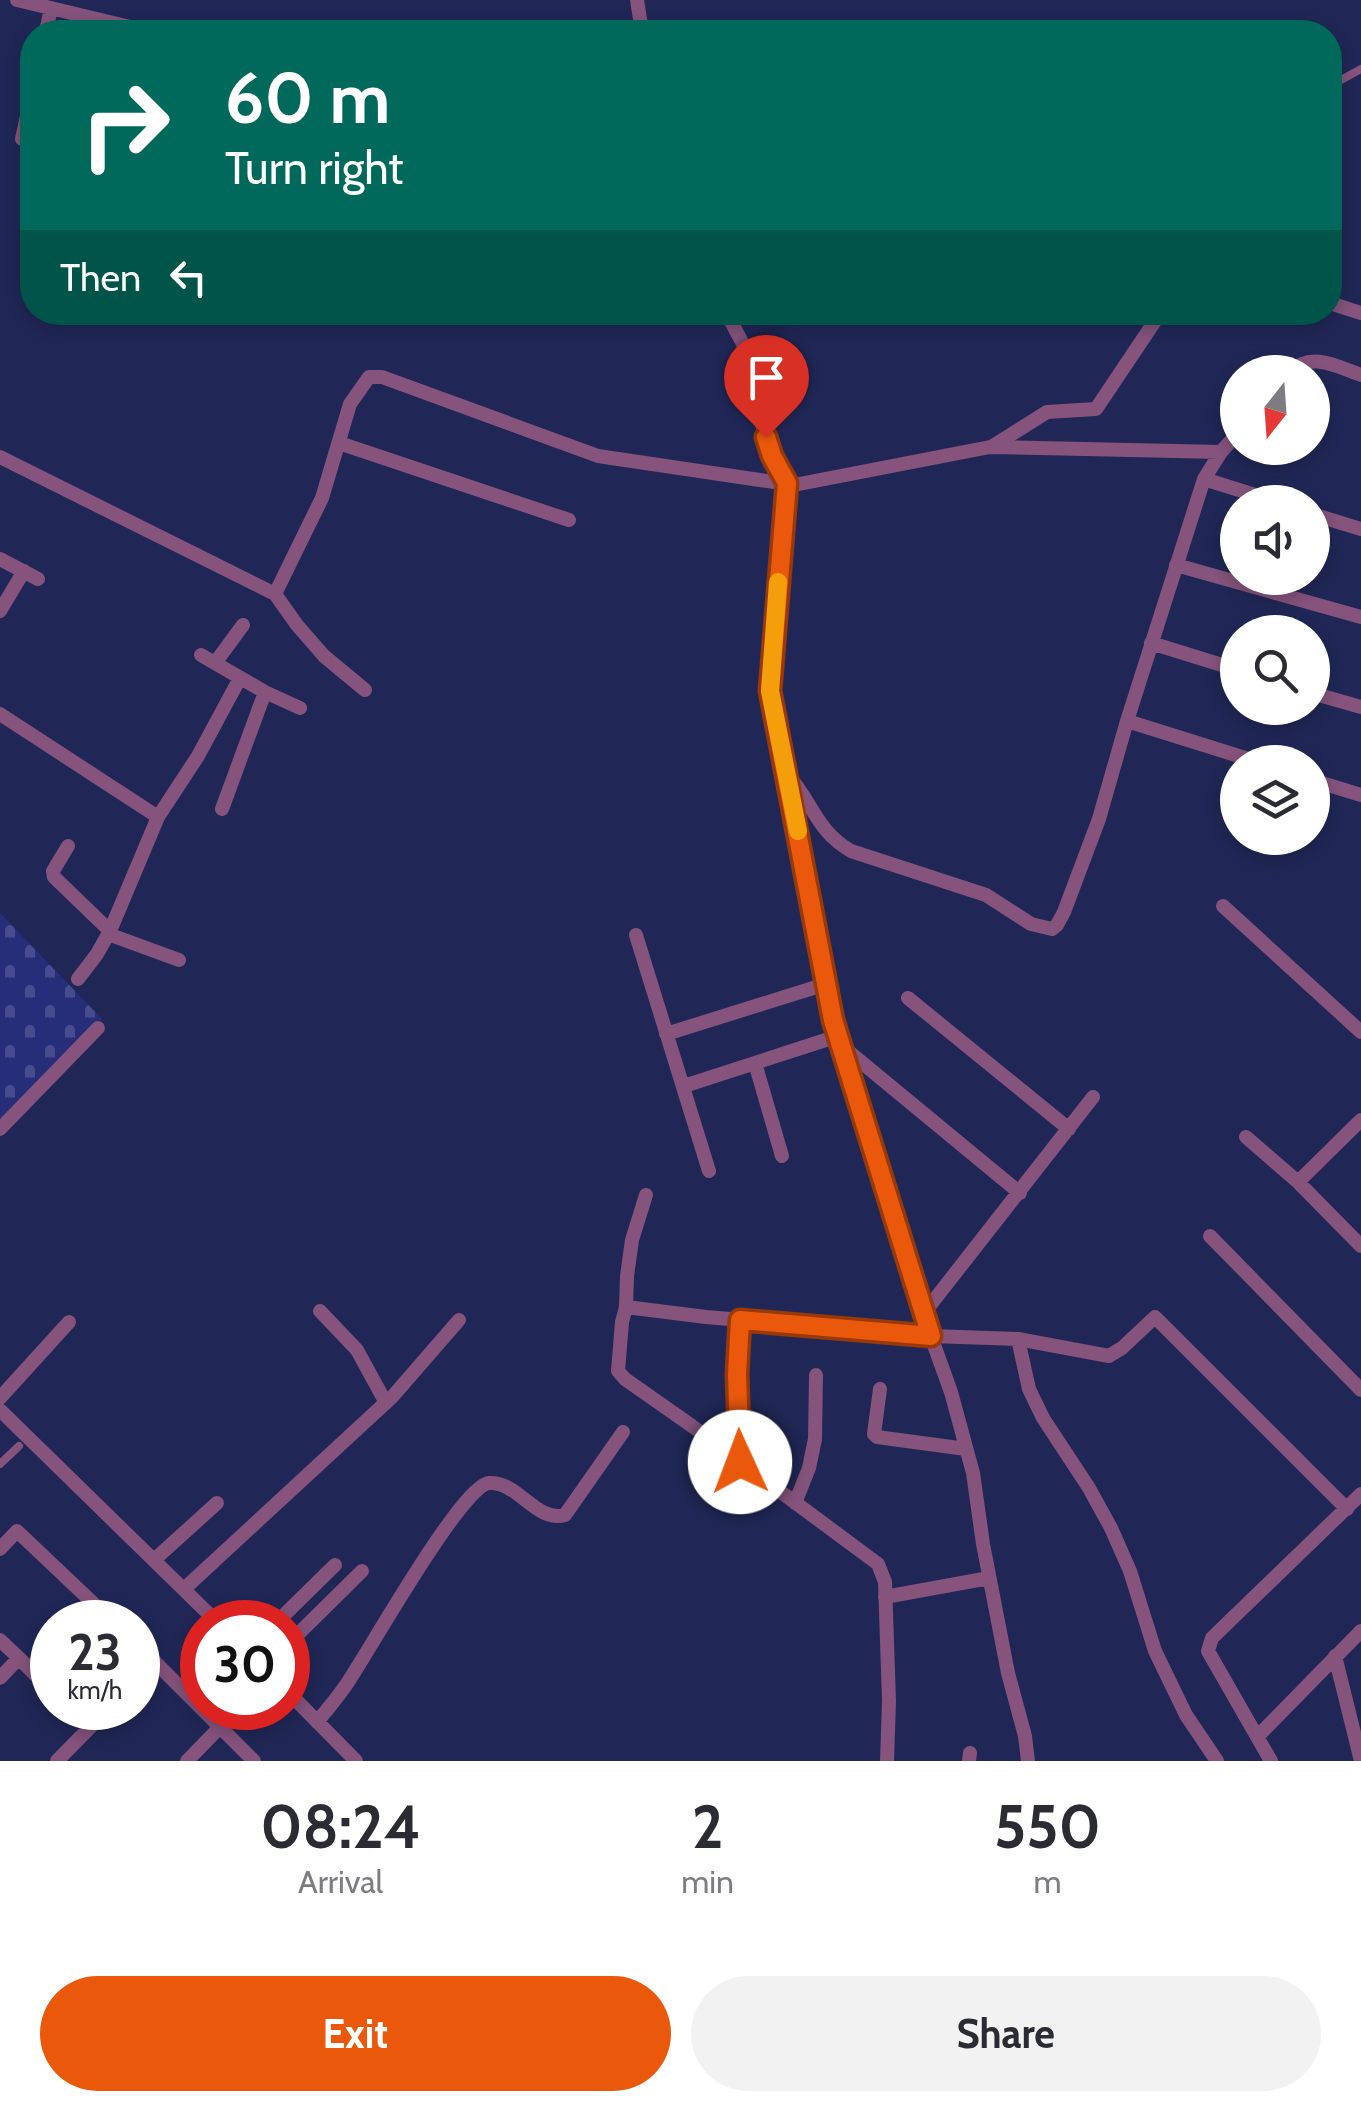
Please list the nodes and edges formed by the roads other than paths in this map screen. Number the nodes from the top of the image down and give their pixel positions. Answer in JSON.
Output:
{"nodes":[{"id":1,"x":21,"y":0,"type":"edge"},
{"id":2,"x":51,"y":8,"type":"junction"},
{"id":3,"x":48,"y":20,"type":"edge"},
{"id":4,"x":101,"y":20,"type":"edge"},
{"id":5,"x":733,"y":325,"type":"edge"},
{"id":6,"x":1152,"y":325,"type":"edge"},
{"id":7,"x":1330,"y":364,"type":"edge"},
{"id":8,"x":1361,"y":376,"type":"edge"},
{"id":9,"x":338,"y":443,"type":"junction"},
{"id":10,"x":990,"y":447,"type":"junction"},
{"id":11,"x":1220,"y":452,"type":"edge"},
{"id":12,"x":1220,"y":454,"type":"edge"},
{"id":13,"x":0,"y":457,"type":"edge"},
{"id":14,"x":1204,"y":480,"type":"junction"},
{"id":15,"x":787,"y":483,"type":"junction"},
{"id":16,"x":1220,"y":485,"type":"edge"},
{"id":17,"x":569,"y":520,"type":"dead end"},
{"id":18,"x":1330,"y":520,"type":"edge"},
{"id":19,"x":1361,"y":529,"type":"edge"},
{"id":20,"x":0,"y":559,"type":"edge"},
{"id":21,"x":1176,"y":564,"type":"junction"},
{"id":22,"x":275,"y":594,"type":"junction"},
{"id":23,"x":0,"y":611,"type":"edge"},
{"id":24,"x":1361,"y":618,"type":"edge"},
{"id":25,"x":242,"y":625,"type":"dead end"},
{"id":26,"x":1151,"y":643,"type":"junction"},
{"id":27,"x":1220,"y":664,"type":"edge"},
{"id":28,"x":240,"y":678,"type":"junction"},
{"id":29,"x":366,"y":690,"type":"dead end"},
{"id":30,"x":265,"y":692,"type":"junction"},
{"id":31,"x":1330,"y":698,"type":"edge"},
{"id":32,"x":1361,"y":707,"type":"edge"},
{"id":33,"x":300,"y":708,"type":"dead end"},
{"id":34,"x":0,"y":714,"type":"edge"},
{"id":35,"x":1127,"y":721,"type":"junction"},
{"id":36,"x":1220,"y":750,"type":"edge"},
{"id":37,"x":786,"y":773,"type":"junction"},
{"id":38,"x":1330,"y":786,"type":"edge"},
{"id":39,"x":1361,"y":795,"type":"edge"},
{"id":40,"x":222,"y":809,"type":"dead end"},
{"id":41,"x":158,"y":817,"type":"junction"},
{"id":42,"x":68,"y":846,"type":"dead end"},
{"id":43,"x":1223,"y":906,"type":"dead end"},
{"id":44,"x":109,"y":932,"type":"junction"},
{"id":45,"x":636,"y":935,"type":"dead end"},
{"id":46,"x":179,"y":960,"type":"dead end"},
{"id":47,"x":78,"y":979,"type":"dead end"},
{"id":48,"x":826,"y":984,"type":"junction"},
{"id":49,"x":908,"y":998,"type":"dead end"},
{"id":50,"x":98,"y":1028,"type":"dead end"},
{"id":51,"x":1361,"y":1032,"type":"edge"},
{"id":52,"x":666,"y":1034,"type":"junction"},
{"id":53,"x":840,"y":1040,"type":"junction"},
{"id":54,"x":754,"y":1063,"type":"junction"},
{"id":55,"x":684,"y":1086,"type":"junction"},
{"id":56,"x":1093,"y":1097,"type":"dead end"},
{"id":57,"x":1361,"y":1120,"type":"edge"},
{"id":58,"x":0,"y":1128,"type":"edge"},
{"id":59,"x":1069,"y":1129,"type":"junction"},
{"id":60,"x":1246,"y":1136,"type":"dead end"},
{"id":61,"x":782,"y":1156,"type":"dead end"},
{"id":62,"x":709,"y":1171,"type":"dead end"},
{"id":63,"x":1298,"y":1182,"type":"junction"},
{"id":64,"x":1020,"y":1193,"type":"junction"},
{"id":65,"x":646,"y":1196,"type":"dead end"},
{"id":66,"x":1210,"y":1236,"type":"dead end"},
{"id":67,"x":1361,"y":1246,"type":"edge"},
{"id":68,"x":626,"y":1307,"type":"junction"},
{"id":69,"x":320,"y":1311,"type":"dead end"},
{"id":70,"x":924,"y":1313,"type":"junction"},
{"id":71,"x":459,"y":1320,"type":"dead end"},
{"id":72,"x":740,"y":1320,"type":"junction"},
{"id":73,"x":69,"y":1322,"type":"dead end"},
{"id":74,"x":931,"y":1336,"type":"junction"},
{"id":75,"x":1018,"y":1339,"type":"junction"},
{"id":76,"x":816,"y":1375,"type":"dead end"},
{"id":77,"x":880,"y":1389,"type":"dead end"},
{"id":78,"x":1361,"y":1390,"type":"edge"},
{"id":79,"x":0,"y":1398,"type":"edge"},
{"id":80,"x":386,"y":1403,"type":"junction"},
{"id":81,"x":0,"y":1410,"type":"edge"},
{"id":82,"x":623,"y":1432,"type":"dead end"},
{"id":83,"x":19,"y":1446,"type":"dead end"},
{"id":84,"x":966,"y":1449,"type":"junction"},
{"id":85,"x":740,"y":1462,"type":"junction"},
{"id":86,"x":0,"y":1464,"type":"edge"},
{"id":87,"x":1361,"y":1494,"type":"edge"},
{"id":88,"x":217,"y":1503,"type":"dead end"},
{"id":89,"x":796,"y":1503,"type":"junction"},
{"id":90,"x":1346,"y":1509,"type":"junction"},
{"id":91,"x":0,"y":1549,"type":"edge"},
{"id":92,"x":154,"y":1560,"type":"junction"},
{"id":93,"x":336,"y":1565,"type":"dead end"},
{"id":94,"x":362,"y":1571,"type":"dead end"},
{"id":95,"x":989,"y":1578,"type":"junction"},
{"id":96,"x":184,"y":1589,"type":"junction"},
{"id":97,"x":885,"y":1597,"type":"junction"},
{"id":98,"x":90,"y":1600,"type":"edge"},
{"id":99,"x":195,"y":1600,"type":"edge"},
{"id":100,"x":300,"y":1600,"type":"edge"},
{"id":101,"x":310,"y":1622,"type":"edge"},
{"id":102,"x":1361,"y":1632,"type":"edge"},
{"id":103,"x":0,"y":1640,"type":"edge"},
{"id":104,"x":1335,"y":1656,"type":"junction"},
{"id":105,"x":19,"y":1658,"type":"junction"},
{"id":106,"x":160,"y":1667,"type":"edge"},
{"id":107,"x":30,"y":1669,"type":"edge"},
{"id":108,"x":0,"y":1678,"type":"edge"},
{"id":109,"x":180,"y":1688,"type":"edge"},
{"id":110,"x":310,"y":1714,"type":"edge"},
{"id":111,"x":318,"y":1722,"type":"junction"},
{"id":112,"x":87,"y":1730,"type":"edge"},
{"id":113,"x":216,"y":1730,"type":"edge"},
{"id":114,"x":220,"y":1730,"type":"edge"},
{"id":115,"x":1257,"y":1738,"type":"junction"},
{"id":116,"x":57,"y":1761,"type":"edge"},
{"id":117,"x":187,"y":1761,"type":"edge"},
{"id":118,"x":254,"y":1761,"type":"edge"},
{"id":119,"x":356,"y":1761,"type":"edge"},
{"id":120,"x":888,"y":1761,"type":"edge"},
{"id":121,"x":1028,"y":1761,"type":"edge"},
{"id":122,"x":1217,"y":1761,"type":"edge"},
{"id":123,"x":1271,"y":1761,"type":"edge"},
{"id":124,"x":1361,"y":1761,"type":"edge"}],
"edges":[{"from":1,"to":2,"type":"street"},
{"from":2,"to":3,"type":"street"},
{"from":2,"to":4,"type":"street"},
{"from":5,"to":15,"type":"street"},
{"from":6,"to":10,"type":"street"},
{"from":7,"to":8,"type":"street"},
{"from":9,"to":15,"type":"street"},
{"from":9,"to":17,"type":"street"},
{"from":9,"to":22,"type":"street"},
{"from":10,"to":11,"type":"street"},
{"from":10,"to":15,"type":"street"},
{"from":12,"to":14,"type":"street"},
{"from":13,"to":22,"type":"street"},
{"from":14,"to":16,"type":"street"},
{"from":14,"to":21,"type":"street"},
{"from":15,"to":37,"type":"street"},
{"from":18,"to":19,"type":"street"},
{"from":20,"to":23,"type":"street"},
{"from":21,"to":24,"type":"street"},
{"from":21,"to":26,"type":"street"},
{"from":22,"to":29,"type":"street"},
{"from":25,"to":28,"type":"street"},
{"from":26,"to":27,"type":"street"},
{"from":26,"to":35,"type":"street"},
{"from":28,"to":30,"type":"street"},
{"from":28,"to":41,"type":"street"},
{"from":30,"to":33,"type":"street"},
{"from":30,"to":40,"type":"street"},
{"from":31,"to":32,"type":"street"},
{"from":34,"to":41,"type":"street"},
{"from":35,"to":36,"type":"street"},
{"from":35,"to":37,"type":"street"},
{"from":37,"to":48,"type":"street"},
{"from":38,"to":39,"type":"street"},
{"from":41,"to":44,"type":"street"},
{"from":42,"to":44,"type":"street"},
{"from":43,"to":51,"type":"street"},
{"from":44,"to":46,"type":"street"},
{"from":44,"to":47,"type":"street"},
{"from":45,"to":52,"type":"street"},
{"from":48,"to":52,"type":"street"},
{"from":48,"to":53,"type":"street"},
{"from":49,"to":59,"type":"street"},
{"from":50,"to":58,"type":"street"},
{"from":52,"to":55,"type":"street"},
{"from":53,"to":54,"type":"street"},
{"from":53,"to":64,"type":"street"},
{"from":53,"to":70,"type":"street"},
{"from":54,"to":55,"type":"street"},
{"from":54,"to":61,"type":"street"},
{"from":55,"to":62,"type":"street"},
{"from":56,"to":59,"type":"street"},
{"from":57,"to":63,"type":"street"},
{"from":59,"to":64,"type":"street"},
{"from":60,"to":63,"type":"street"},
{"from":63,"to":67,"type":"street"},
{"from":64,"to":70,"type":"street"},
{"from":65,"to":68,"type":"street"},
{"from":66,"to":78,"type":"street"},
{"from":68,"to":72,"type":"street"},
{"from":68,"to":85,"type":"street"},
{"from":69,"to":80,"type":"street"},
{"from":70,"to":74,"type":"street"},
{"from":71,"to":80,"type":"street"},
{"from":72,"to":74,"type":"street"},
{"from":72,"to":85,"type":"street"},
{"from":73,"to":79,"type":"street"},
{"from":74,"to":75,"type":"street"},
{"from":74,"to":84,"type":"street"},
{"from":75,"to":90,"type":"street"},
{"from":75,"to":122,"type":"street"},
{"from":76,"to":89,"type":"street"},
{"from":77,"to":84,"type":"street"},
{"from":80,"to":96,"type":"street"},
{"from":81,"to":92,"type":"street"},
{"from":82,"to":111,"type":"street"},
{"from":83,"to":86,"type":"lane"},
{"from":84,"to":95,"type":"street"},
{"from":85,"to":89,"type":"street"},
{"from":87,"to":90,"type":"street"},
{"from":88,"to":92,"type":"street"},
{"from":89,"to":97,"type":"street"},
{"from":90,"to":115,"type":"street"},
{"from":91,"to":98,"type":"street"},
{"from":92,"to":96,"type":"street"},
{"from":93,"to":100,"type":"street"},
{"from":94,"to":101,"type":"street"},
{"from":95,"to":97,"type":"street"},
{"from":95,"to":121,"type":"street"},
{"from":96,"to":99,"type":"street"},
{"from":97,"to":120,"type":"street"},
{"from":102,"to":104,"type":"street"},
{"from":103,"to":105,"type":"street"},
{"from":104,"to":115,"type":"street"},
{"from":104,"to":124,"type":"street"},
{"from":105,"to":107,"type":"street"},
{"from":105,"to":108,"type":"street"},
{"from":106,"to":109,"type":"street"},
{"from":110,"to":111,"type":"street"},
{"from":111,"to":119,"type":"street"},
{"from":112,"to":116,"type":"street"},
{"from":113,"to":117,"type":"street"},
{"from":114,"to":118,"type":"street"},
{"from":115,"to":123,"type":"street"}]}
